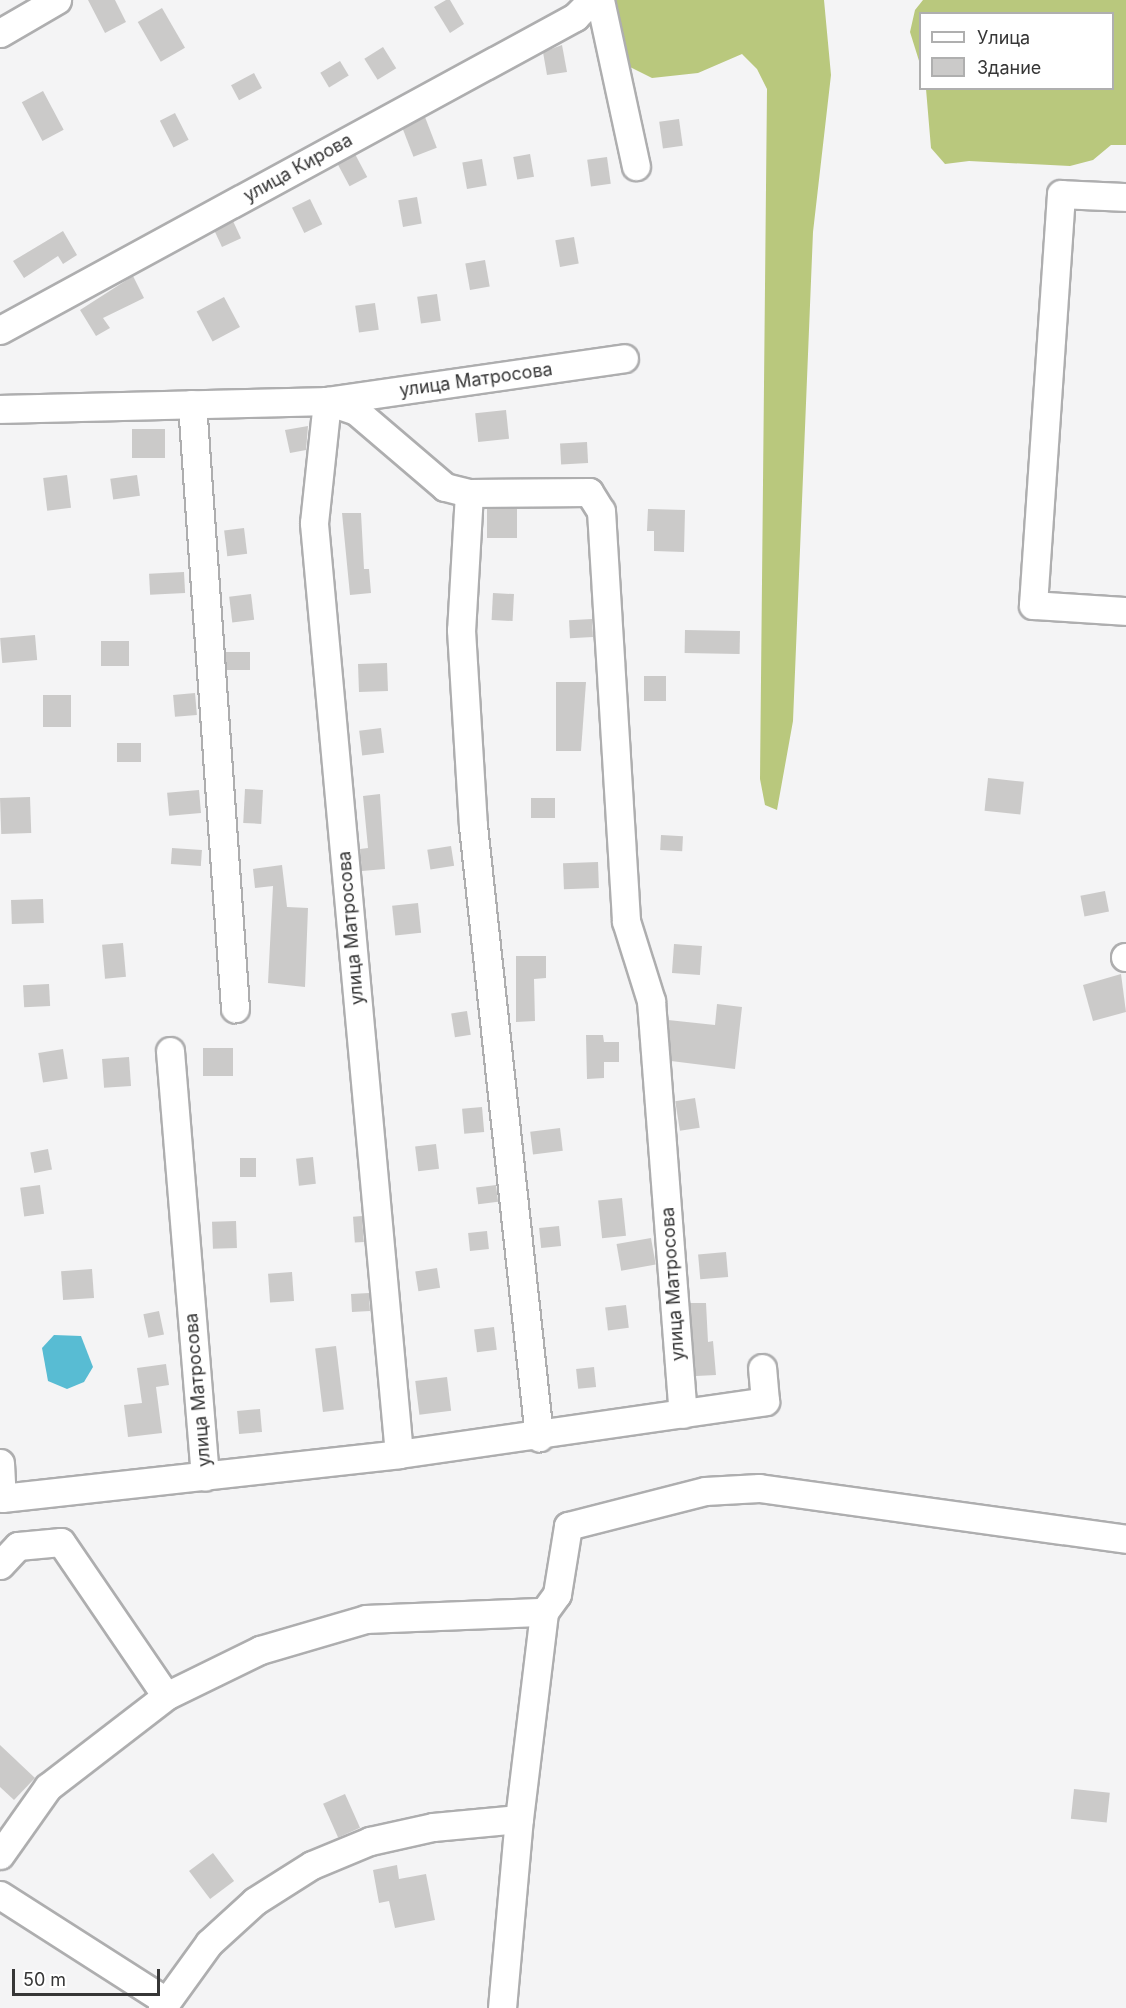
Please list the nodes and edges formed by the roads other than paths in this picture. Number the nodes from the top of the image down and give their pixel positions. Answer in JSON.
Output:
{"nodes":[{"id":1,"x":57,"y":0,"type":"edge"},
{"id":2,"x":592,"y":0,"type":"edge"},
{"id":3,"x":600,"y":0,"type":"edge"},
{"id":4,"x":0,"y":33,"type":"edge"},
{"id":5,"x":636,"y":166,"type":"dead end"},
{"id":6,"x":1126,"y":197,"type":"edge"},
{"id":7,"x":0,"y":330,"type":"edge"},
{"id":8,"x":624,"y":358,"type":"dead end"},
{"id":9,"x":327,"y":401,"type":"junction"},
{"id":10,"x":192,"y":404,"type":"junction"},
{"id":11,"x":0,"y":409,"type":"edge"},
{"id":12,"x":469,"y":493,"type":"junction"},
{"id":13,"x":1126,"y":611,"type":"edge"},
{"id":14,"x":235,"y":1008,"type":"dead end"},
{"id":15,"x":170,"y":1051,"type":"dead end"},
{"id":16,"x":762,"y":1368,"type":"dead end"},
{"id":17,"x":683,"y":1414,"type":"junction"},
{"id":18,"x":539,"y":1437,"type":"junction"},
{"id":19,"x":399,"y":1455,"type":"junction"},
{"id":20,"x":0,"y":1463,"type":"edge"},
{"id":21,"x":205,"y":1477,"type":"junction"},
{"id":22,"x":1,"y":1498,"type":"edge"},
{"id":23,"x":1126,"y":1539,"type":"edge"},
{"id":24,"x":0,"y":1565,"type":"edge"},
{"id":25,"x":544,"y":1612,"type":"junction"},
{"id":26,"x":166,"y":1696,"type":"junction"},
{"id":27,"x":519,"y":1819,"type":"junction"},
{"id":28,"x":0,"y":1855,"type":"edge"},
{"id":29,"x":0,"y":1895,"type":"edge"},
{"id":30,"x":164,"y":2005,"type":"edge"},
{"id":31,"x":502,"y":2008,"type":"edge"}],
"edges":[{"from":1,"to":4,"type":"street"},
{"from":2,"to":7,"type":"street","name":"улица Кирова"},
{"from":3,"to":5,"type":"street"},
{"from":6,"to":13,"type":"street"},
{"from":8,"to":9,"type":"street","name":"улица Матросова"},
{"from":9,"to":10,"type":"street","name":"улица Матросова"},
{"from":9,"to":12,"type":"street","name":"улица Матросова"},
{"from":9,"to":19,"type":"street","name":"улица Матросова"},
{"from":10,"to":11,"type":"street","name":"улица Матросова"},
{"from":10,"to":14,"type":"street"},
{"from":12,"to":17,"type":"street","name":"улица Матросова"},
{"from":12,"to":18,"type":"street"},
{"from":15,"to":21,"type":"street","name":"улица Матросова"},
{"from":16,"to":17,"type":"street","name":"улица Матросова"},
{"from":17,"to":18,"type":"street","name":"улица Матросова"},
{"from":18,"to":19,"type":"street","name":"улица Матросова"},
{"from":19,"to":21,"type":"street","name":"улица Матросова"},
{"from":20,"to":22,"type":"street","name":"улица Матросова"},
{"from":21,"to":22,"type":"street","name":"улица Матросова"},
{"from":23,"to":25,"type":"street"},
{"from":24,"to":26,"type":"street"},
{"from":25,"to":26,"type":"street"},
{"from":25,"to":27,"type":"street"},
{"from":26,"to":28,"type":"street"},
{"from":27,"to":30,"type":"street"},
{"from":27,"to":31,"type":"street"},
{"from":29,"to":30,"type":"street"}]}
